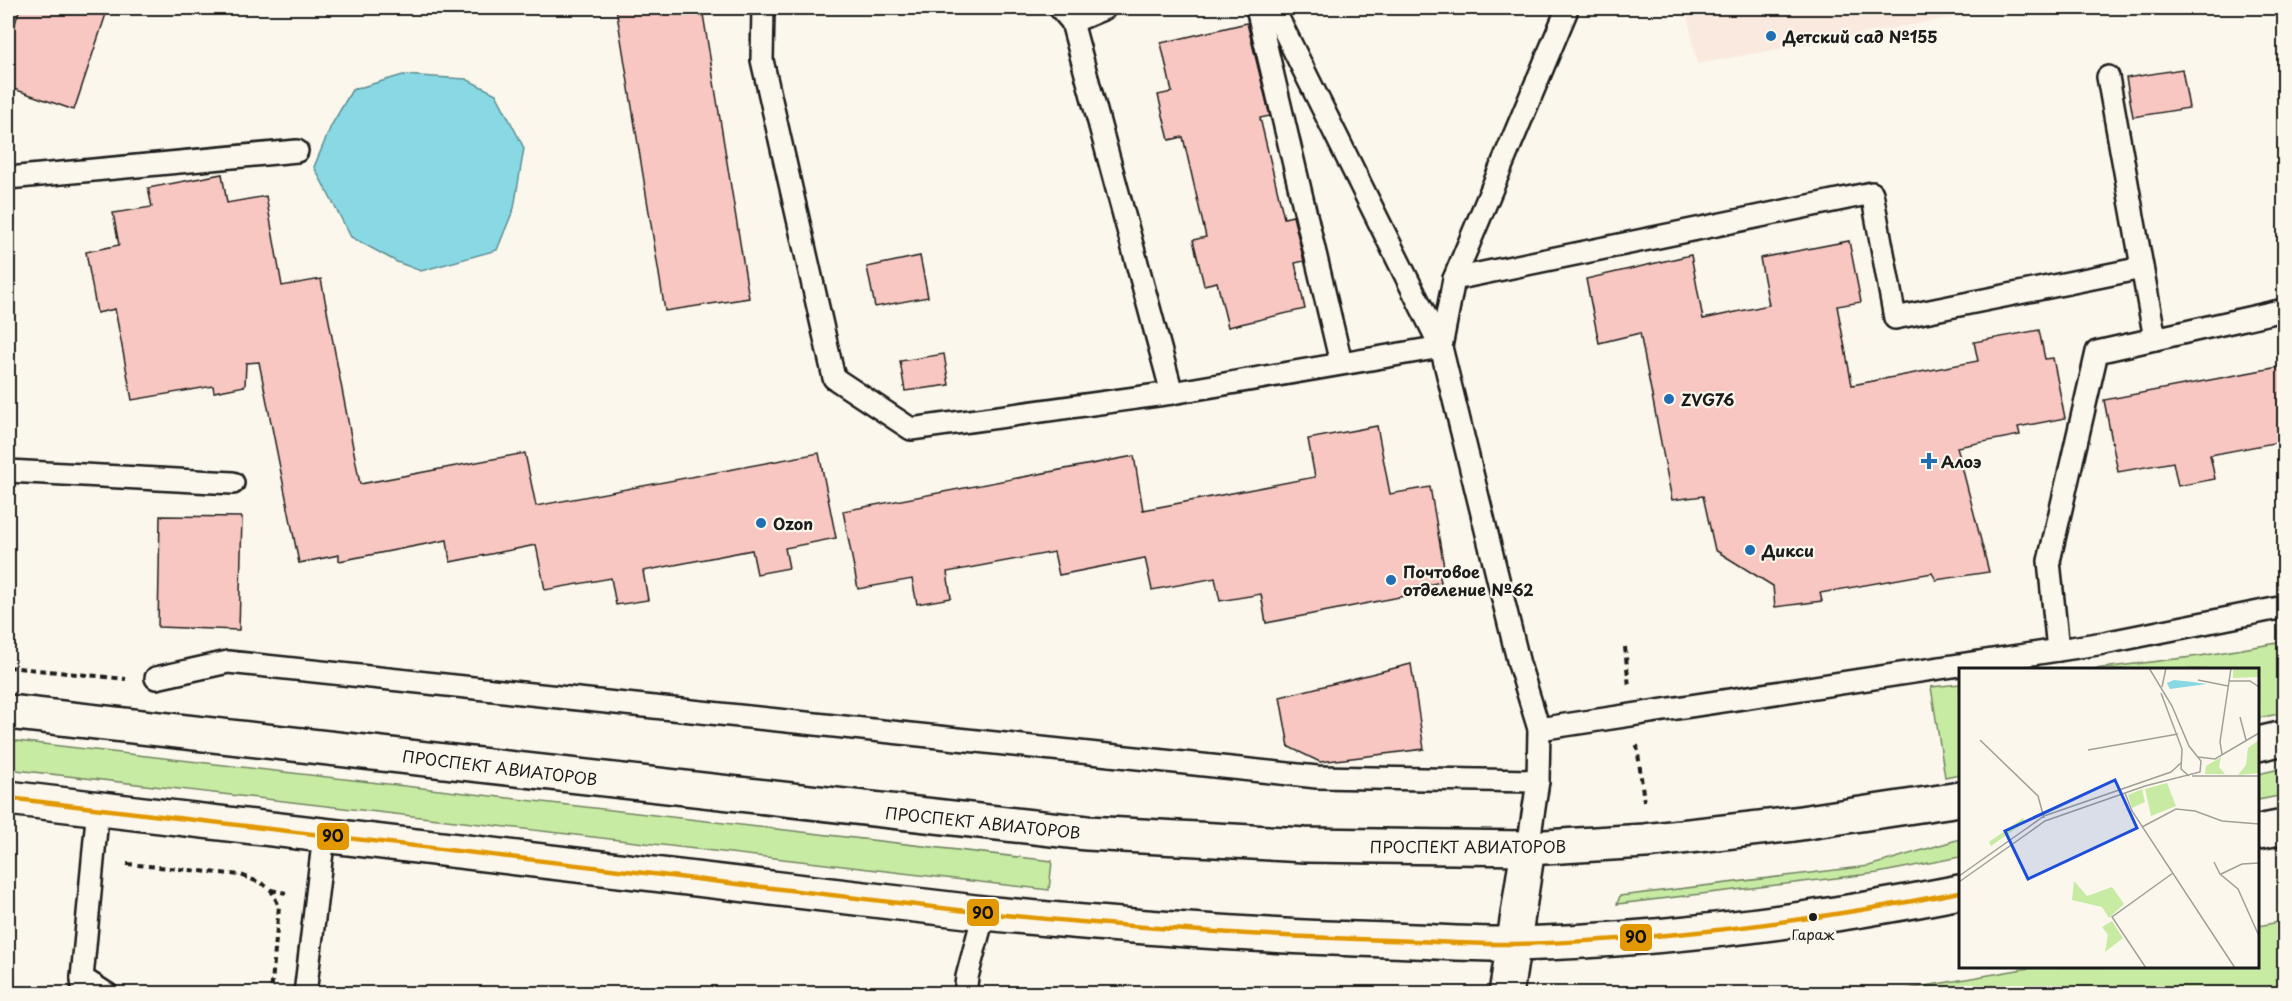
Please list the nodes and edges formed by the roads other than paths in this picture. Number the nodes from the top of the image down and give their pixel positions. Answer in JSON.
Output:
{"nodes":[{"id":1,"x":762,"y":8,"type":"edge"},
{"id":2,"x":1105,"y":8,"type":"edge"},
{"id":3,"x":1257,"y":8,"type":"edge"},
{"id":4,"x":1273,"y":8,"type":"edge"},
{"id":5,"x":1566,"y":8,"type":"edge"},
{"id":6,"x":1066,"y":15,"type":"edge"},
{"id":7,"x":2108,"y":77,"type":"dead end"},
{"id":8,"x":297,"y":151,"type":"dead end"},
{"id":9,"x":8,"y":178,"type":"edge"},
{"id":10,"x":2142,"y":268,"type":"junction"},
{"id":11,"x":1454,"y":279,"type":"junction"},
{"id":12,"x":2284,"y":310,"type":"edge"},
{"id":13,"x":2155,"y":339,"type":"junction"},
{"id":14,"x":1441,"y":347,"type":"junction"},
{"id":15,"x":1341,"y":363,"type":"junction"},
{"id":16,"x":1172,"y":393,"type":"junction"},
{"id":17,"x":8,"y":471,"type":"edge"},
{"id":18,"x":233,"y":483,"type":"dead end"},
{"id":19,"x":2284,"y":607,"type":"edge"},
{"id":20,"x":2058,"y":650,"type":"junction"},
{"id":21,"x":156,"y":678,"type":"dead end"},
{"id":22,"x":8,"y":712,"type":"edge"},
{"id":23,"x":1539,"y":729,"type":"junction"},
{"id":24,"x":2284,"y":738,"type":"edge"},
{"id":25,"x":2259,"y":744,"type":"edge"},
{"id":26,"x":1538,"y":781,"type":"junction"},
{"id":27,"x":8,"y":798,"type":"edge"},
{"id":28,"x":1959,"y":799,"type":"edge"},
{"id":29,"x":98,"y":807,"type":"junction"},
{"id":30,"x":2284,"y":827,"type":"edge"},
{"id":31,"x":2259,"y":832,"type":"edge"},
{"id":32,"x":324,"y":835,"type":"junction"},
{"id":33,"x":1528,"y":848,"type":"junction"},
{"id":34,"x":1959,"y":892,"type":"edge"},
{"id":35,"x":984,"y":913,"type":"junction"},
{"id":36,"x":1514,"y":944,"type":"junction"},
{"id":37,"x":83,"y":986,"type":"edge"},
{"id":38,"x":107,"y":993,"type":"edge"},
{"id":39,"x":305,"y":993,"type":"edge"},
{"id":40,"x":965,"y":993,"type":"edge"},
{"id":41,"x":1506,"y":993,"type":"edge"}],
"edges":[{"from":1,"to":16,"type":"lane"},
{"from":2,"to":6,"type":"lane"},
{"from":3,"to":15,"type":"lane"},
{"from":4,"to":14,"type":"lane"},
{"from":5,"to":11,"type":"lane"},
{"from":6,"to":16,"type":"lane"},
{"from":7,"to":10,"type":"lane"},
{"from":8,"to":9,"type":"lane"},
{"from":10,"to":11,"type":"lane"},
{"from":10,"to":13,"type":"lane"},
{"from":11,"to":14,"type":"lane"},
{"from":12,"to":13,"type":"lane"},
{"from":13,"to":20,"type":"lane"},
{"from":14,"to":15,"type":"lane"},
{"from":14,"to":23,"type":"lane"},
{"from":15,"to":16,"type":"lane"},
{"from":17,"to":18,"type":"lane"},
{"from":19,"to":20,"type":"lane"},
{"from":20,"to":23,"type":"lane"},
{"from":21,"to":26,"type":"lane"},
{"from":22,"to":33,"type":"main road","name":"ПРОСПЕКТ АВИАТОРОВ"},
{"from":23,"to":26,"type":"lane"},
{"from":24,"to":25,"type":"main road"},
{"from":26,"to":33,"type":"lane"},
{"from":27,"to":29,"type":"main road"},
{"from":28,"to":33,"type":"main road","name":"ПРОСПЕКТ АВИАТОРОВ"},
{"from":29,"to":32,"type":"main road"},
{"from":29,"to":37,"type":"lane"},
{"from":30,"to":31,"type":"main road"},
{"from":32,"to":35,"type":"main road"},
{"from":32,"to":39,"type":"lane"},
{"from":33,"to":36,"type":"main road"},
{"from":34,"to":36,"type":"main road"},
{"from":35,"to":36,"type":"main road"},
{"from":35,"to":40,"type":"lane"},
{"from":36,"to":41,"type":"main road"},
{"from":37,"to":38,"type":"lane"}]}
